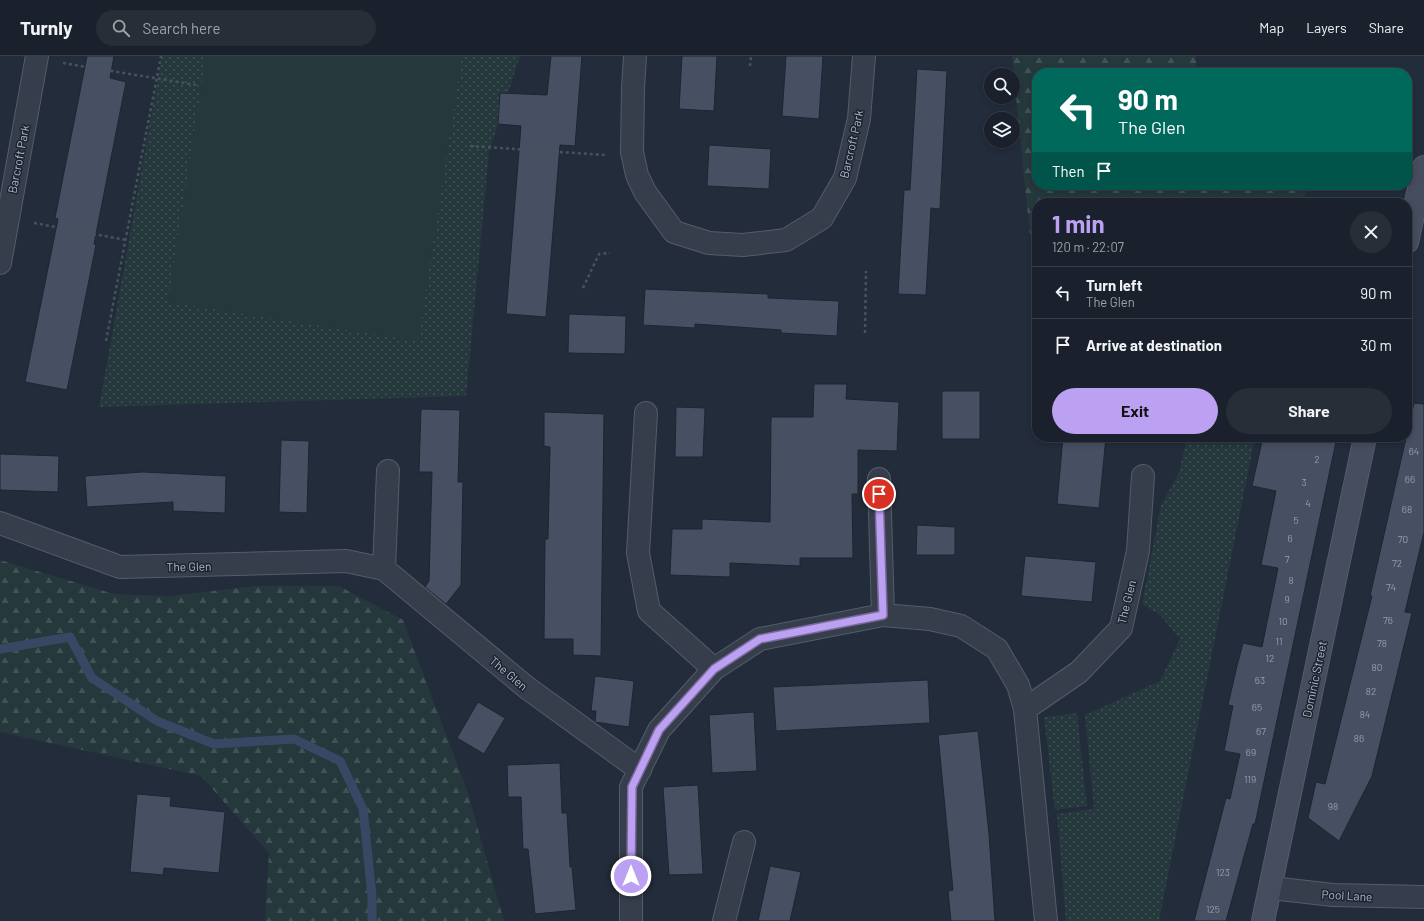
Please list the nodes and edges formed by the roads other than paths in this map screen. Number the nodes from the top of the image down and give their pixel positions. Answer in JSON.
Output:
{"nodes":[{"id":1,"x":635,"y":56,"type":"edge"},
{"id":2,"x":864,"y":56,"type":"edge"},
{"id":3,"x":47,"y":59,"type":"edge"},
{"id":4,"x":1424,"y":167,"type":"edge"},
{"id":5,"x":1412,"y":220,"type":"edge"},
{"id":6,"x":0,"y":263,"type":"edge"},
{"id":7,"x":646,"y":413,"type":"dead end"},
{"id":8,"x":1364,"y":442,"type":"edge"},
{"id":9,"x":388,"y":471,"type":"dead end"},
{"id":10,"x":1143,"y":476,"type":"dead end"},
{"id":11,"x":879,"y":479,"type":"dead end"},
{"id":12,"x":0,"y":524,"type":"edge"},
{"id":13,"x":384,"y":569,"type":"junction"},
{"id":14,"x":883,"y":615,"type":"junction"},
{"id":15,"x":714,"y":669,"type":"junction"},
{"id":16,"x":1025,"y":709,"type":"junction"},
{"id":17,"x":640,"y":770,"type":"junction"},
{"id":18,"x":744,"y":842,"type":"dead end"},
{"id":19,"x":1271,"y":888,"type":"junction"},
{"id":20,"x":1424,"y":897,"type":"edge"},
{"id":21,"x":631,"y":921,"type":"edge"},
{"id":22,"x":724,"y":921,"type":"edge"},
{"id":23,"x":1046,"y":921,"type":"edge"},
{"id":24,"x":1263,"y":921,"type":"edge"}],
"edges":[{"from":1,"to":2,"type":"street","name":"Barcroft Park"},
{"from":3,"to":6,"type":"street","name":"Barcroft Park"},
{"from":4,"to":5,"type":"main road"},
{"from":7,"to":15,"type":"street"},
{"from":8,"to":19,"type":"main road","name":"Dominic Street"},
{"from":9,"to":13,"type":"street"},
{"from":10,"to":16,"type":"street","name":"The Glen"},
{"from":11,"to":14,"type":"street"},
{"from":12,"to":13,"type":"street","name":"The Glen"},
{"from":13,"to":17,"type":"street","name":"The Glen"},
{"from":14,"to":15,"type":"street"},
{"from":14,"to":16,"type":"street"},
{"from":15,"to":17,"type":"street"},
{"from":16,"to":23,"type":"street"},
{"from":17,"to":21,"type":"street"},
{"from":18,"to":22,"type":"street"},
{"from":19,"to":20,"type":"street","name":"Pool Lane"},
{"from":19,"to":24,"type":"main road","name":"Dominic Street"}]}
